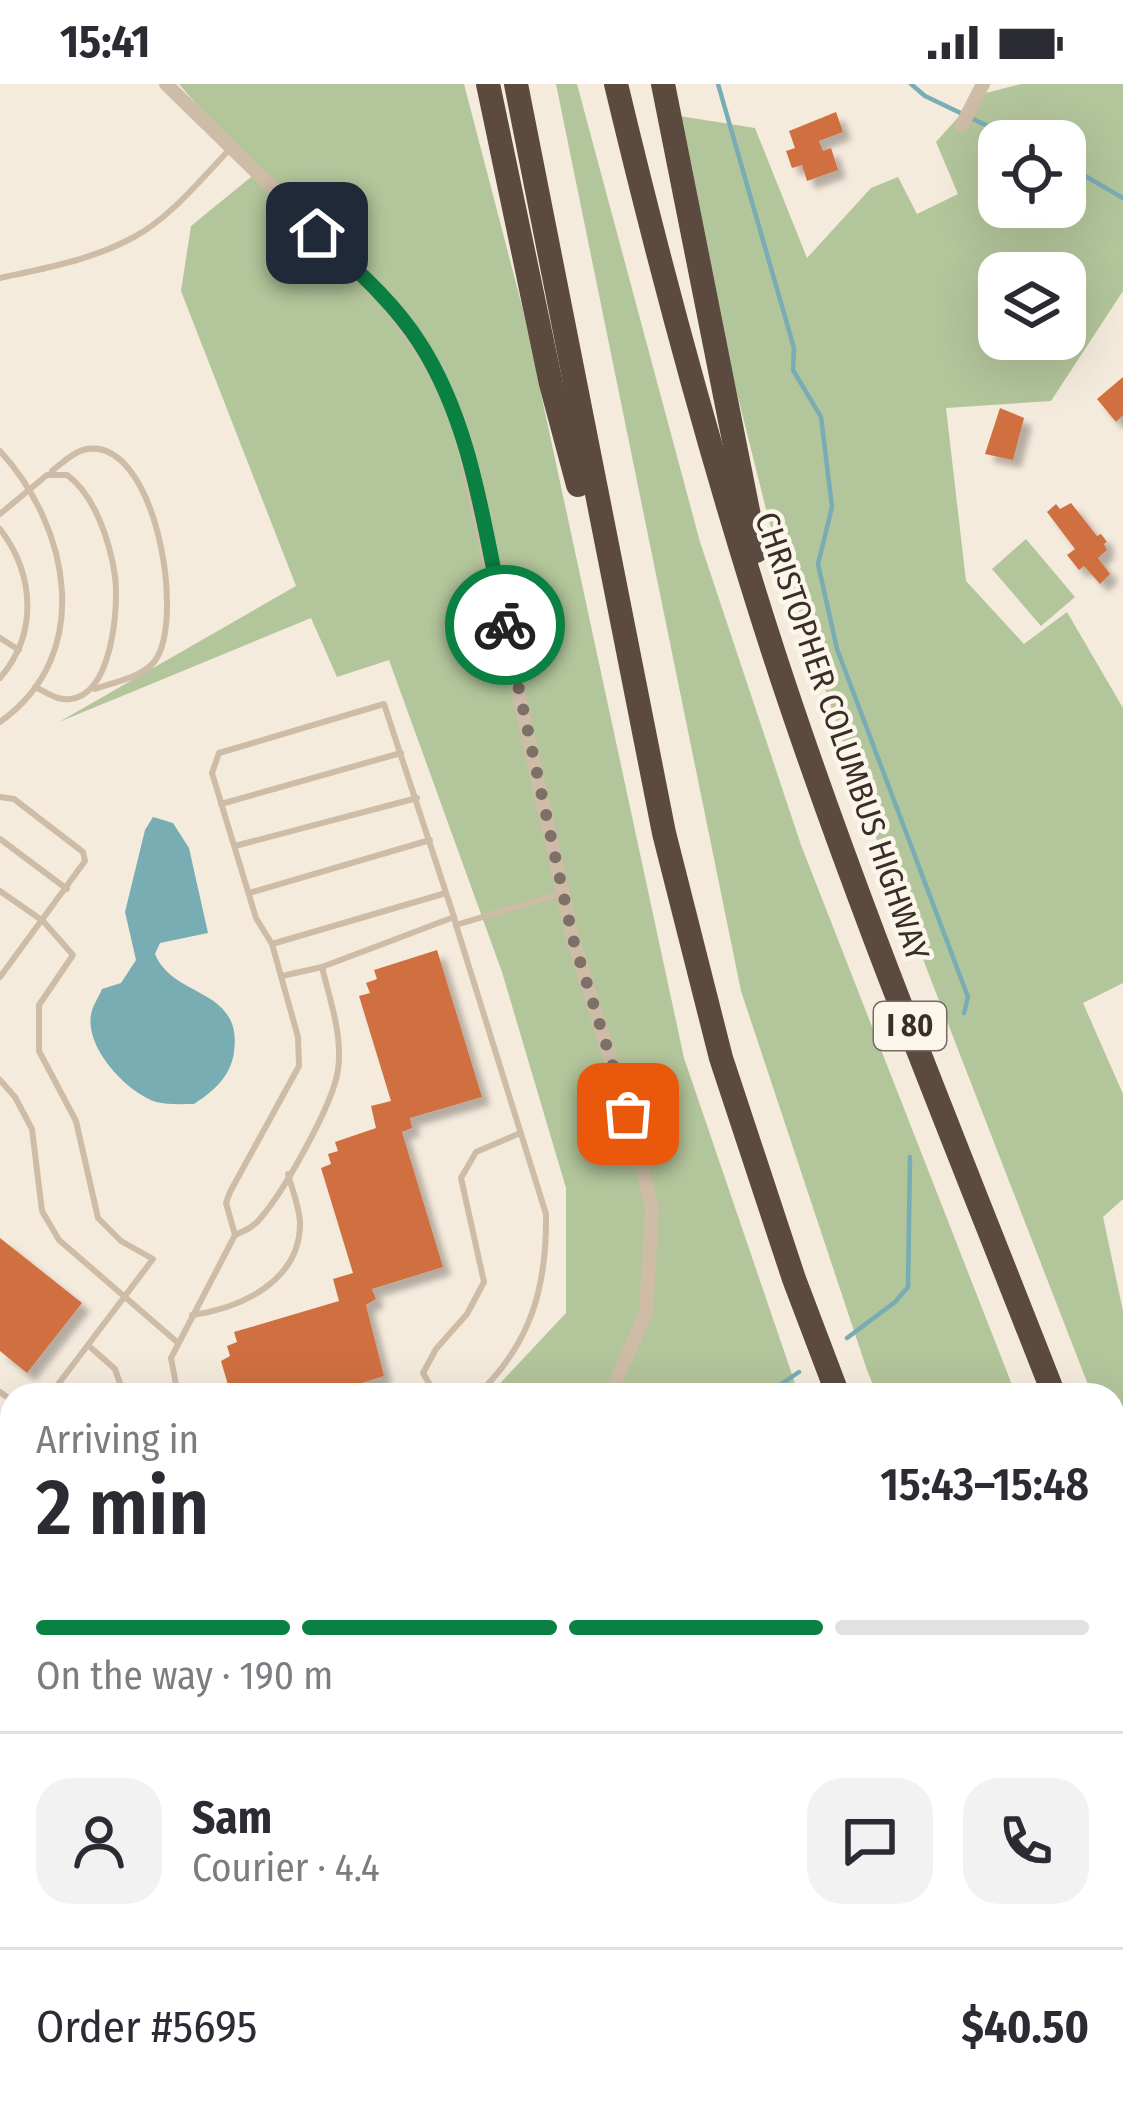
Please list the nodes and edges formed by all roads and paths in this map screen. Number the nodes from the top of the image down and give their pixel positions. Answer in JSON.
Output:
{"nodes":[{"id":1,"x":166,"y":84,"type":"edge"},
{"id":2,"x":488,"y":84,"type":"edge"},
{"id":3,"x":516,"y":84,"type":"edge"},
{"id":4,"x":616,"y":84,"type":"edge"},
{"id":5,"x":664,"y":84,"type":"edge"},
{"id":6,"x":983,"y":84,"type":"edge"},
{"id":7,"x":962,"y":124,"type":"dead end"},
{"id":8,"x":230,"y":149,"type":"junction"},
{"id":9,"x":0,"y":278,"type":"edge"},
{"id":10,"x":0,"y":451,"type":"edge"},
{"id":11,"x":47,"y":475,"type":"junction"},
{"id":12,"x":27,"y":491,"type":"junction"},
{"id":13,"x":0,"y":514,"type":"edge"},
{"id":14,"x":0,"y":530,"type":"edge"},
{"id":15,"x":0,"y":638,"type":"edge"},
{"id":16,"x":19,"y":650,"type":"junction"},
{"id":17,"x":774,"y":654,"type":"junction"},
{"id":18,"x":0,"y":678,"type":"edge"},
{"id":19,"x":35,"y":687,"type":"junction"},
{"id":20,"x":92,"y":690,"type":"junction"},
{"id":21,"x":640,"y":712,"type":"junction"},
{"id":22,"x":0,"y":722,"type":"edge"},
{"id":23,"x":401,"y":752,"type":"junction"},
{"id":24,"x":0,"y":797,"type":"edge"},
{"id":25,"x":417,"y":798,"type":"junction"},
{"id":26,"x":221,"y":804,"type":"junction"},
{"id":27,"x":0,"y":839,"type":"edge"},
{"id":28,"x":430,"y":840,"type":"junction"},
{"id":29,"x":234,"y":846,"type":"junction"},
{"id":30,"x":67,"y":889,"type":"junction"},
{"id":31,"x":0,"y":891,"type":"edge"},
{"id":32,"x":248,"y":893,"type":"junction"},
{"id":33,"x":446,"y":893,"type":"junction"},
{"id":34,"x":562,"y":893,"type":"junction"},
{"id":35,"x":43,"y":921,"type":"junction"},
{"id":36,"x":455,"y":921,"type":"junction"},
{"id":37,"x":272,"y":944,"type":"junction"},
{"id":38,"x":322,"y":967,"type":"junction"},
{"id":39,"x":282,"y":976,"type":"junction"},
{"id":40,"x":0,"y":977,"type":"edge"},
{"id":41,"x":0,"y":1080,"type":"edge"},
{"id":42,"x":518,"y":1134,"type":"junction"},
{"id":43,"x":288,"y":1174,"type":"junction"},
{"id":44,"x":235,"y":1235,"type":"junction"},
{"id":45,"x":126,"y":1298,"type":"junction"},
{"id":46,"x":192,"y":1315,"type":"junction"},
{"id":47,"x":177,"y":1342,"type":"junction"},
{"id":48,"x":88,"y":1346,"type":"junction"},
{"id":49,"x":59,"y":1383,"type":"edge"},
{"id":50,"x":120,"y":1383,"type":"edge"},
{"id":51,"x":176,"y":1383,"type":"edge"},
{"id":52,"x":429,"y":1383,"type":"edge"},
{"id":53,"x":490,"y":1383,"type":"edge"},
{"id":54,"x":615,"y":1383,"type":"edge"},
{"id":55,"x":833,"y":1383,"type":"edge"},
{"id":56,"x":1049,"y":1383,"type":"edge"}],
"edges":[{"from":1,"to":8,"type":"street"},
{"from":2,"to":21,"type":"highway"},
{"from":3,"to":21,"type":"highway"},
{"from":4,"to":17,"type":"highway","name":"CHRISTOPHER COLUMBUS HIGHWAY","number":"I 80"},
{"from":5,"to":17,"type":"highway"},
{"from":6,"to":7,"type":"street"},
{"from":8,"to":9,"type":"lane"},
{"from":8,"to":34,"type":"street"},
{"from":10,"to":12,"type":"lane"},
{"from":11,"to":12,"type":"lane"},
{"from":11,"to":20,"type":"lane"},
{"from":11,"to":20,"type":"lane"},
{"from":12,"to":13,"type":"lane"},
{"from":12,"to":19,"type":"lane"},
{"from":14,"to":16,"type":"lane"},
{"from":15,"to":16,"type":"lane"},
{"from":16,"to":18,"type":"lane"},
{"from":17,"to":56,"type":"highway","name":"CHRISTOPHER COLUMBUS HIGHWAY","number":"I 80"},
{"from":19,"to":20,"type":"lane"},
{"from":19,"to":22,"type":"lane"},
{"from":21,"to":55,"type":"highway"},
{"from":23,"to":25,"type":"lane"},
{"from":23,"to":26,"type":"lane"},
{"from":23,"to":26,"type":"lane"},
{"from":24,"to":30,"type":"lane"},
{"from":25,"to":28,"type":"lane"},
{"from":25,"to":29,"type":"lane"},
{"from":26,"to":29,"type":"lane"},
{"from":27,"to":30,"type":"lane"},
{"from":28,"to":32,"type":"lane"},
{"from":28,"to":33,"type":"lane"},
{"from":29,"to":32,"type":"lane"},
{"from":30,"to":35,"type":"lane"},
{"from":31,"to":35,"type":"lane"},
{"from":32,"to":37,"type":"lane"},
{"from":33,"to":36,"type":"lane"},
{"from":33,"to":37,"type":"lane"},
{"from":34,"to":36,"type":"lane"},
{"from":34,"to":54,"type":"street"},
{"from":35,"to":40,"type":"lane"},
{"from":35,"to":45,"type":"lane"},
{"from":36,"to":38,"type":"lane"},
{"from":36,"to":42,"type":"lane"},
{"from":37,"to":39,"type":"lane"},
{"from":38,"to":39,"type":"lane"},
{"from":38,"to":43,"type":"lane"},
{"from":39,"to":44,"type":"lane"},
{"from":41,"to":45,"type":"lane"},
{"from":42,"to":52,"type":"lane"},
{"from":42,"to":53,"type":"lane"},
{"from":43,"to":44,"type":"lane"},
{"from":43,"to":46,"type":"lane"},
{"from":44,"to":46,"type":"lane"},
{"from":45,"to":47,"type":"lane"},
{"from":45,"to":48,"type":"lane"},
{"from":46,"to":47,"type":"lane"},
{"from":47,"to":51,"type":"lane"},
{"from":48,"to":49,"type":"lane"},
{"from":48,"to":50,"type":"lane"}]}
